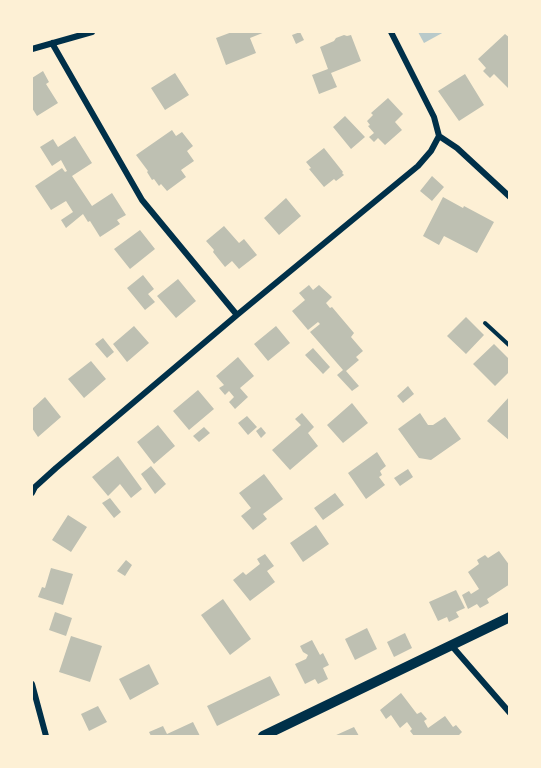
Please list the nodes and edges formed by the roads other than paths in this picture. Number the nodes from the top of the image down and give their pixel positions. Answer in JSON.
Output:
{"nodes":[{"id":1,"x":92,"y":32,"type":"edge"},
{"id":2,"x":391,"y":32,"type":"edge"},
{"id":3,"x":52,"y":43,"type":"junction"},
{"id":4,"x":32,"y":50,"type":"edge"},
{"id":5,"x":439,"y":136,"type":"junction"},
{"id":6,"x":510,"y":197,"type":"edge"},
{"id":7,"x":237,"y":315,"type":"junction"},
{"id":8,"x":485,"y":323,"type":"dead end"},
{"id":9,"x":510,"y":346,"type":"edge"},
{"id":10,"x":32,"y":493,"type":"edge"},
{"id":11,"x":510,"y":617,"type":"edge"},
{"id":12,"x":451,"y":645,"type":"junction"},
{"id":13,"x":32,"y":684,"type":"edge"},
{"id":14,"x":510,"y":713,"type":"edge"},
{"id":15,"x":46,"y":736,"type":"edge"},
{"id":16,"x":262,"y":736,"type":"edge"}],
"edges":[{"from":1,"to":3,"type":"street"},
{"from":2,"to":5,"type":"street"},
{"from":3,"to":4,"type":"street"},
{"from":3,"to":7,"type":"street"},
{"from":5,"to":6,"type":"street"},
{"from":5,"to":7,"type":"street"},
{"from":7,"to":10,"type":"street"},
{"from":8,"to":9,"type":"lane"},
{"from":11,"to":12,"type":"street"},
{"from":12,"to":14,"type":"street"},
{"from":12,"to":16,"type":"street"},
{"from":13,"to":15,"type":"street"}]}
